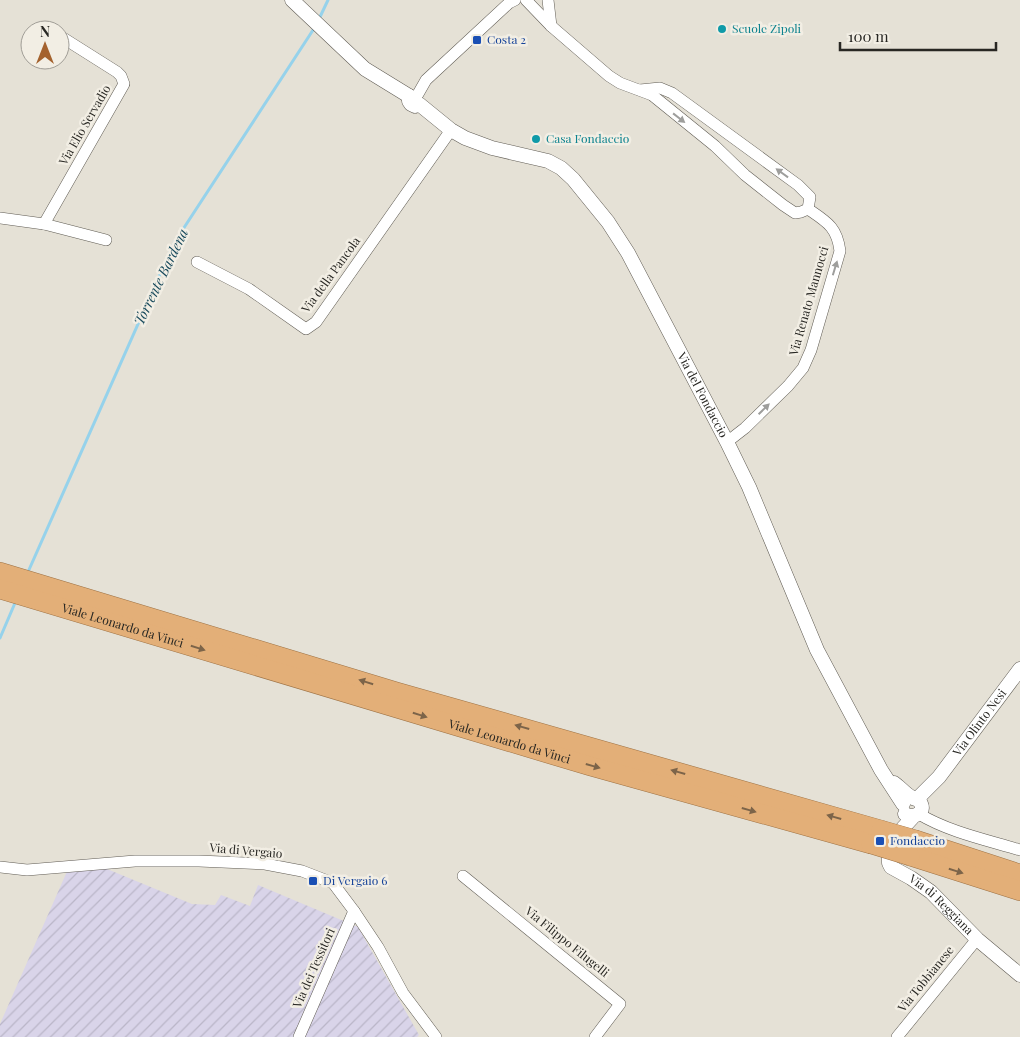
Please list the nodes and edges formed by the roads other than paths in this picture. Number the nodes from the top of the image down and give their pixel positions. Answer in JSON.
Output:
{"nodes":[{"id":1,"x":292,"y":0,"type":"edge"},
{"id":2,"x":515,"y":0,"type":"edge"},
{"id":3,"x":526,"y":0,"type":"edge"},
{"id":4,"x":548,"y":0,"type":"edge"},
{"id":5,"x":551,"y":26,"type":"junction"},
{"id":6,"x":70,"y":42,"type":"edge"},
{"id":7,"x":640,"y":90,"type":"junction"},
{"id":8,"x":672,"y":93,"type":"junction"},
{"id":9,"x":416,"y":98,"type":"junction"},
{"id":10,"x":660,"y":102,"type":"junction"},
{"id":11,"x":451,"y":130,"type":"junction"},
{"id":12,"x":808,"y":209,"type":"junction"},
{"id":13,"x":0,"y":218,"type":"edge"},
{"id":14,"x":44,"y":224,"type":"junction"},
{"id":15,"x":106,"y":240,"type":"dead end"},
{"id":16,"x":196,"y":262,"type":"dead end"},
{"id":17,"x":727,"y":442,"type":"junction"},
{"id":18,"x":0,"y":572,"type":"edge"},
{"id":19,"x":0,"y":589,"type":"edge"},
{"id":20,"x":1020,"y":669,"type":"edge"},
{"id":21,"x":913,"y":807,"type":"junction"},
{"id":22,"x":876,"y":837,"type":"junction"},
{"id":23,"x":909,"y":842,"type":"junction"},
{"id":24,"x":1020,"y":850,"type":"edge"},
{"id":25,"x":0,"y":867,"type":"edge"},
{"id":26,"x":1020,"y":874,"type":"edge"},
{"id":27,"x":463,"y":876,"type":"dead end"},
{"id":28,"x":1020,"y":891,"type":"edge"},
{"id":29,"x":354,"y":911,"type":"junction"},
{"id":30,"x":977,"y":938,"type":"junction"},
{"id":31,"x":1020,"y":975,"type":"edge"},
{"id":32,"x":299,"y":1037,"type":"edge"},
{"id":33,"x":436,"y":1037,"type":"edge"},
{"id":34,"x":595,"y":1037,"type":"edge"},
{"id":35,"x":897,"y":1037,"type":"edge"}],
"edges":[{"from":1,"to":9,"type":"street","name":"Via del Fondaccio"},
{"from":2,"to":9,"type":"street"},
{"from":3,"to":5,"type":"street","name":"Via Renato Mannocci"},
{"from":4,"to":5,"type":"street"},
{"from":5,"to":7,"type":"street","name":"Via Renato Mannocci"},
{"from":6,"to":14,"type":"street","name":"Via Elio Servadio"},
{"from":7,"to":8,"type":"street","name":"Via Renato Mannocci"},
{"from":7,"to":10,"type":"street","name":"Via Renato Mannocci"},
{"from":8,"to":10,"type":"street"},
{"from":12,"to":8,"type":"street","name":"Via Renato Mannocci","one_way":true},
{"from":9,"to":11,"type":"street","name":"Via del Fondaccio"},
{"from":10,"to":12,"type":"street","name":"Via Renato Mannocci","one_way":true},
{"from":11,"to":16,"type":"street","name":"Via della Pancola"},
{"from":11,"to":17,"type":"street","name":"Via del Fondaccio"},
{"from":17,"to":12,"type":"street","name":"Via Renato Mannocci","one_way":true},
{"from":13,"to":14,"type":"street"},
{"from":14,"to":15,"type":"street"},
{"from":17,"to":21,"type":"street","name":"Via del Fondaccio"},
{"from":22,"to":18,"type":"highway","name":"Viale Leonardo da Vinci","one_way":true},
{"from":19,"to":22,"type":"highway","name":"Viale Leonardo da Vinci","one_way":true},
{"from":20,"to":21,"type":"street","name":"Via Olinto Nesi"},
{"from":21,"to":23,"type":"street","name":"Via di Reggiana"},
{"from":21,"to":24,"type":"street"},
{"from":22,"to":23,"type":"highway","name":"Viale Leonardo da Vinci","bridge":true},
{"from":23,"to":26,"type":"highway","name":"Viale Leonardo da Vinci"},
{"from":23,"to":28,"type":"highway","name":"Viale Leonardo da Vinci","one_way":true},
{"from":23,"to":30,"type":"street","name":"Via di Reggiana"},
{"from":25,"to":29,"type":"street","name":"Via di Vergaio"},
{"from":27,"to":34,"type":"street","name":"Via Filippo Filugelli"},
{"from":29,"to":32,"type":"street","name":"Via dei Tessitori"},
{"from":29,"to":33,"type":"street","name":"Via di Vergaio"},
{"from":30,"to":31,"type":"street","name":"Via di Reggiana"},
{"from":30,"to":35,"type":"street","name":"Via Tobbianese"}]}
